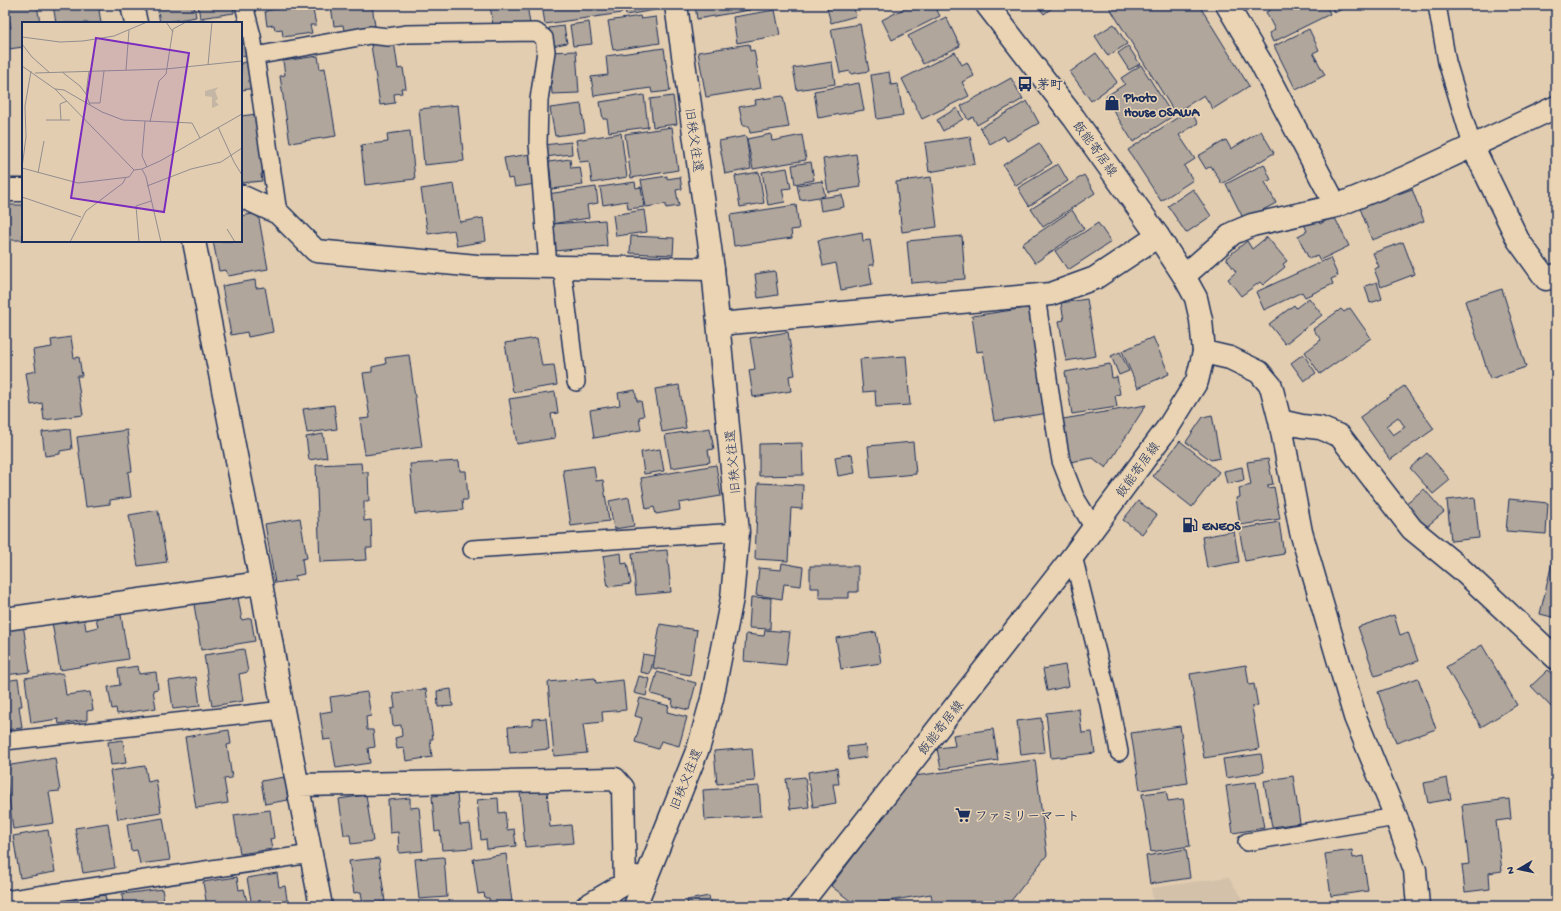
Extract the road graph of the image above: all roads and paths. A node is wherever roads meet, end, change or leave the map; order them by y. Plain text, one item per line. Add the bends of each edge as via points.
1 (132, 5) edge
2 (244, 5) edge
3 (676, 5) edge
4 (987, 5) edge
5 (1227, 5) edge
6 (1439, 6) edge
7 (136, 22) edge
8 (255, 56) junction
9 (1556, 107) edge
10 (1472, 145) junction
11 (5, 190) edge
12 (22, 190) edge
13 (242, 196) edge
14 (1336, 206) junction
15 (278, 213) junction
16 (1158, 236) junction
17 (194, 242) edge
18 (555, 266) junction
19 (714, 269) junction
20 (1556, 275) edge
21 (1184, 276) junction
22 (1036, 296) junction
23 (719, 324) junction
24 (1204, 352) junction
25 (576, 382) dead end
26 (1280, 422) junction
27 (1094, 528) junction
28 (738, 532) junction
29 (472, 549) dead end
30 (1073, 556) junction
31 (261, 583) junction
32 (5, 619) edge
33 (1556, 658) edge
34 (283, 710) junction
35 (5, 742) edge
36 (1119, 752) dead end
37 (298, 785) junction
38 (1396, 817) junction
39 (1247, 842) dead end
40 (311, 854) junction
41 (651, 867) junction
42 (625, 884) junction
43 (5, 900) edge
44 (7, 906) edge
45 (321, 906) edge
46 (587, 906) edge
47 (635, 906) edge
48 (799, 906) edge
49 (1418, 906) edge

1 - 7 street
2 - 8 lane
3 - 19 street, 旧秩父往還
4 - 16 street, 飯能寄居線 via 1074,118
5 - 14 street via 1260,61
6 - 10 lane via 1448,62
8 - 15 lane
8 - 18 lane via 370,35 388,37 406,34 536,32 544,38 546,51 539,100 538,144
9 - 10 street
10 - 14 street via 1404,178
10 - 20 street via 1518,240 1546,279
11 - 12 street
13 - 15 street
14 - 21 street via 1252,225 1233,233
15 - 18 street via 316,251 477,266
16 - 21 street, 飯能寄居線
16 - 22 street via 1095,278 1051,294
17 - 31 street
18 - 19 street
18 - 25 lane
19 - 23 street, 旧秩父往還
21 - 24 street, 飯能寄居線 via 1196,298
22 - 23 street
22 - 27 lane via 1061,461 1075,497
23 - 28 street, 旧秩父往還
24 - 26 street via 1230,358 1260,372 1271,386
24 - 27 street, 飯能寄居線 via 1197,381 1183,405
26 - 33 street via 1320,428 1340,436 1412,529 1462,570
26 - 38 street via 1301,532 1346,687 1355,717
27 - 30 street, 飯能寄居線
28 - 29 lane
28 - 41 street, 旧秩父往還 via 732,598 712,699 698,746
30 - 36 lane via 1110,704
30 - 48 street, 飯能寄居線
31 - 32 street
31 - 34 street
34 - 35 lane
34 - 37 street
37 - 40 street
37 - 42 street via 615,779 623,788
38 - 39 lane
38 - 49 street via 1415,870
40 - 43 lane
40 - 45 street
41 - 42 street
41 - 47 street, 旧秩父往還
42 - 46 street
43 - 44 street

